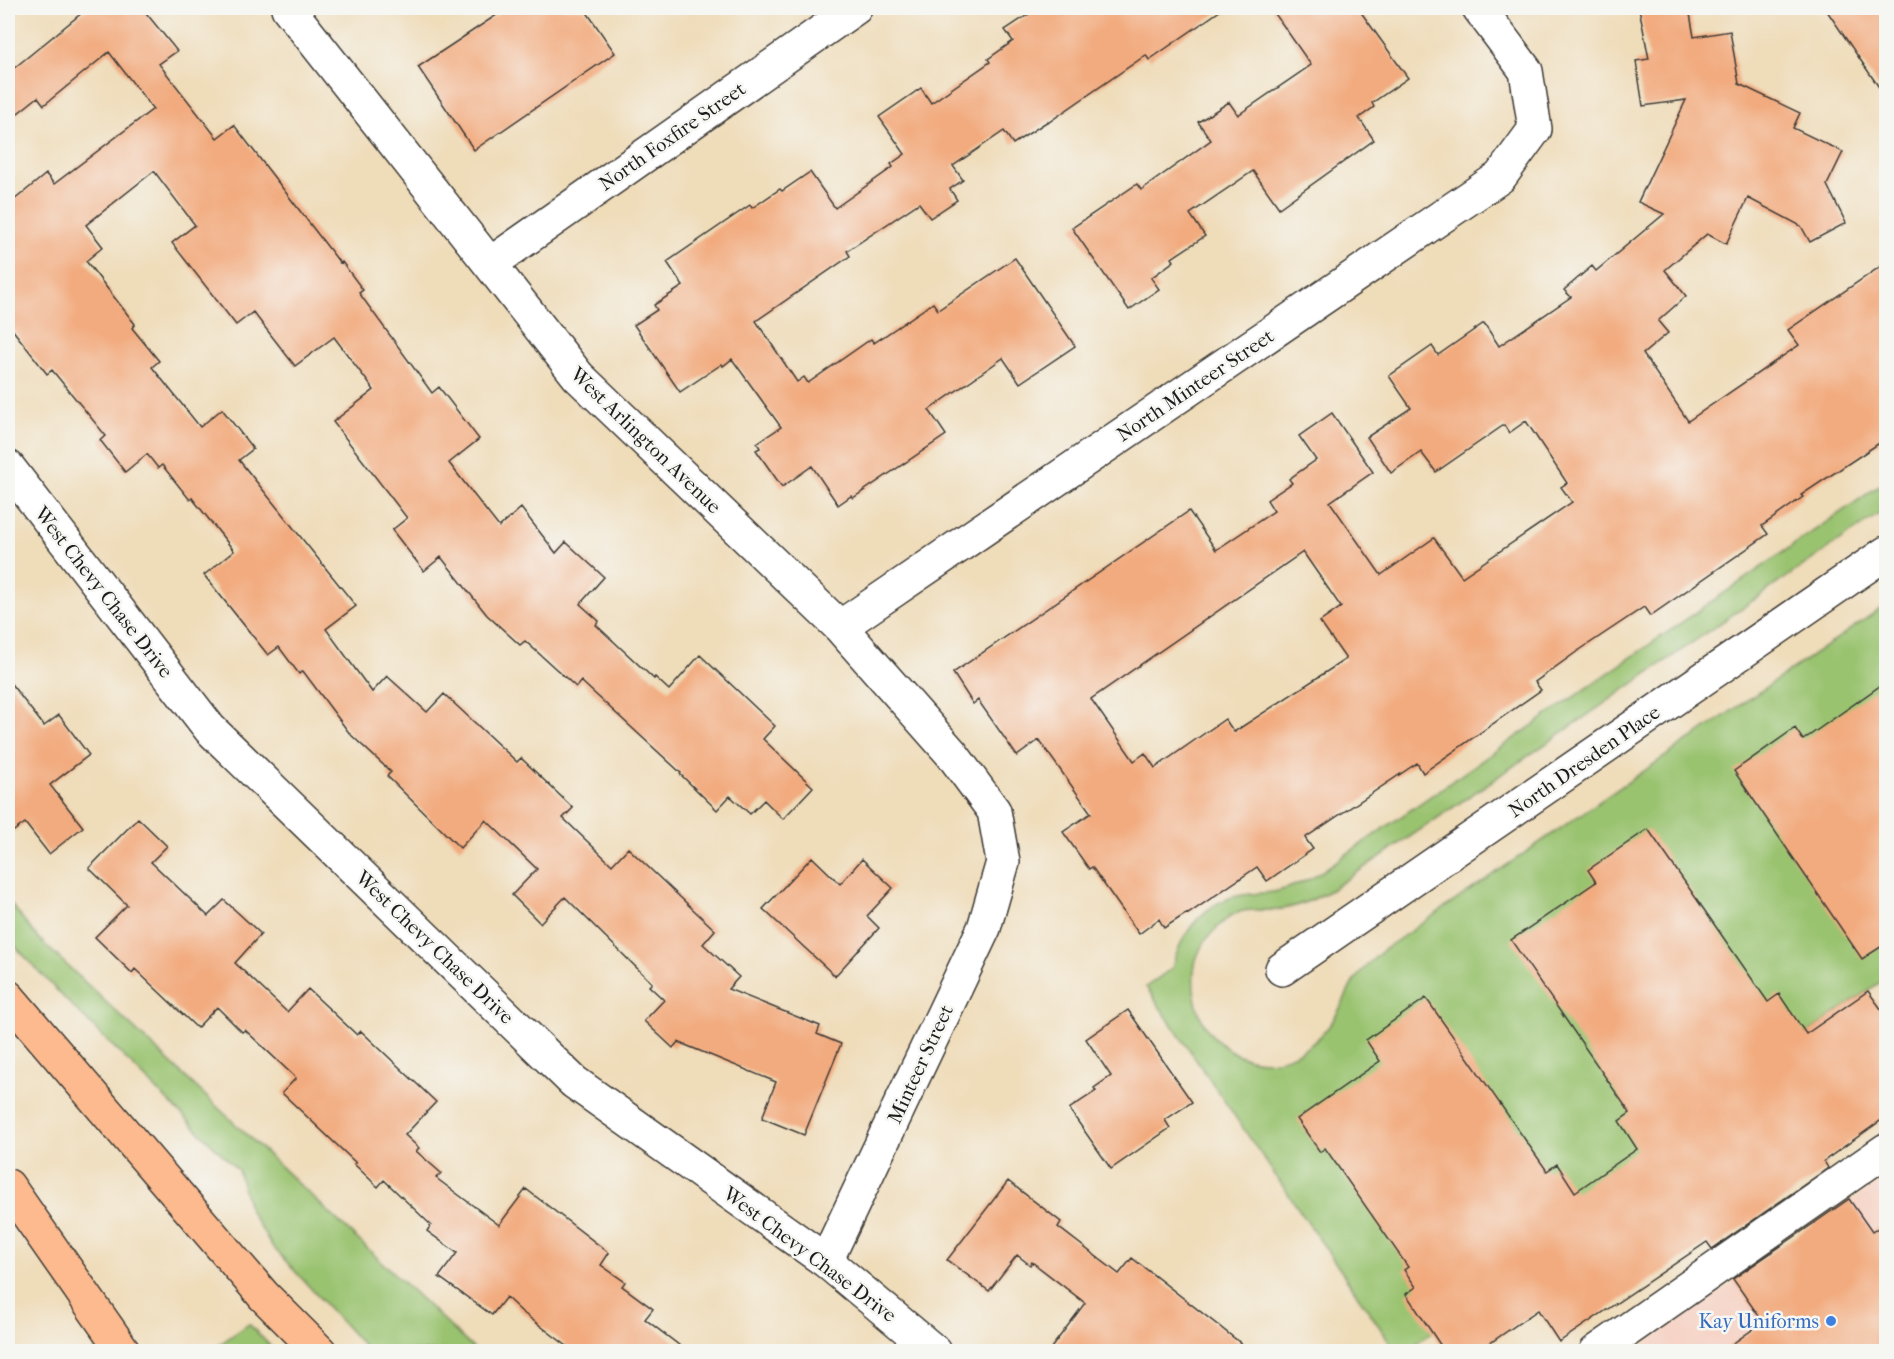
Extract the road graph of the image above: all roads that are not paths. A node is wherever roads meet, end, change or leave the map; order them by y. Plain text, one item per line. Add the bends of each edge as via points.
1 (288, 8) edge
2 (855, 8) edge
3 (1479, 8) edge
4 (490, 264) junction
5 (8, 467) edge
6 (1887, 553) edge
7 (840, 627) junction
8 (1003, 862) joint
9 (1282, 969) dead end
10 (8, 998) edge
11 (1887, 1150) edge
12 (8, 1186) edge
13 (826, 1261) junction
14 (124, 1352) edge
15 (320, 1352) edge
16 (935, 1352) edge
17 (1596, 1352) edge

1 - 4 street, West Arlington Avenue
2 - 4 street, North Foxfire Street
3 - 7 street, North Minteer Street via 1526,71 1536,129 1500,177
4 - 7 street, West Arlington Avenue via 578,376
5 - 13 street, West Chevy Chase Drive via 210,729 557,1066
6 - 9 street, North Dresden Place
7 - 8 street, West Arlington Avenue via 952,754 994,811
8 - 13 street, Minteer Street via 984,928
10 - 15 highway via 264,1296
11 - 17 street
12 - 14 highway
13 - 16 street, West Chevy Chase Drive

